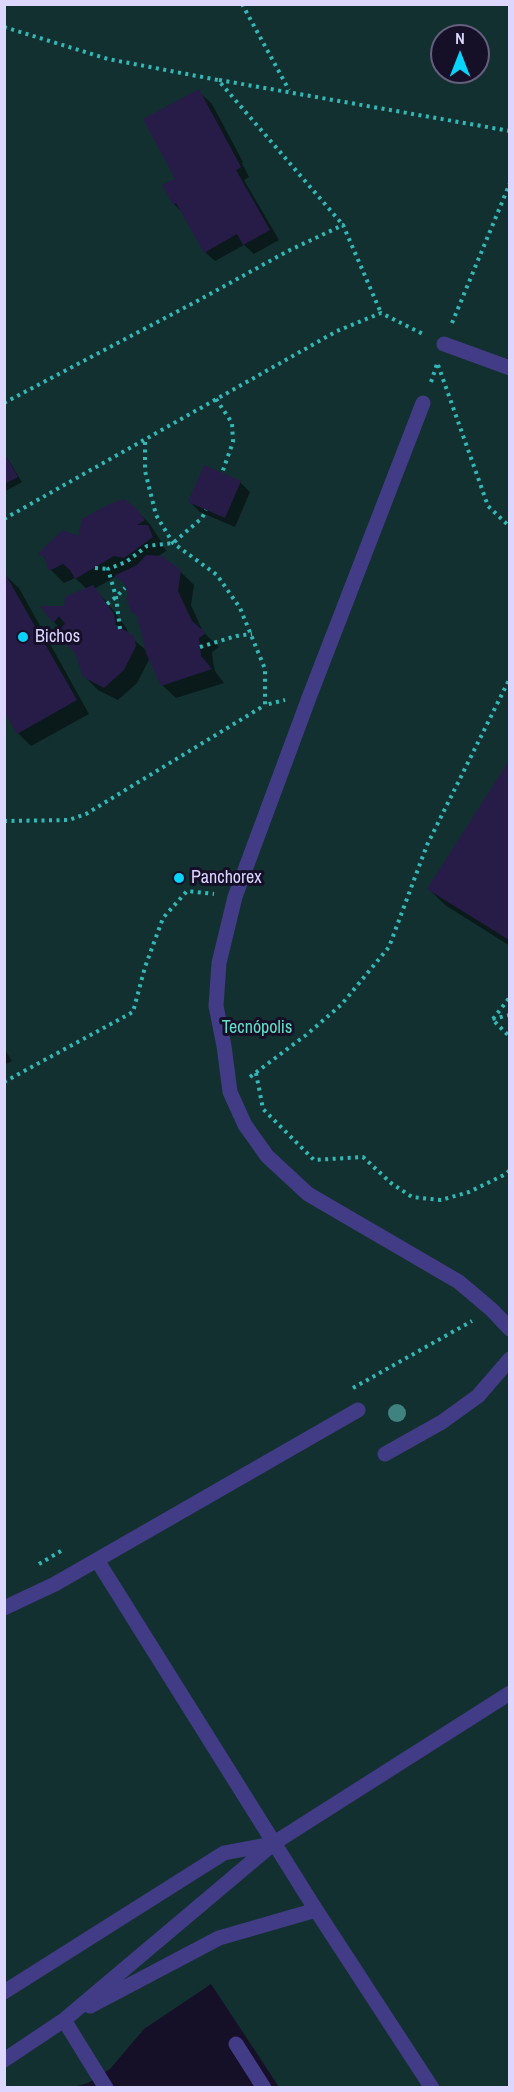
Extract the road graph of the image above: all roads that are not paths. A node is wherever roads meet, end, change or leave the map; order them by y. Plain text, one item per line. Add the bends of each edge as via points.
1 (444, 344) road end
2 (510, 368) edge
3 (423, 403) road end
4 (510, 1329) edge
5 (510, 1359) edge
6 (358, 1410) dead end
7 (386, 1454) dead end
8 (97, 1560) junction
9 (4, 1608) edge
10 (510, 1693) edge
11 (274, 1843) junction
12 (316, 1910) junction
13 (4, 1992) edge
14 (64, 2020) junction
15 (236, 2043) dead end
16 (4, 2060) edge
17 (106, 2088) edge
18 (264, 2088) edge
19 (432, 2088) edge

1 - 2 street
3 - 4 street via 235,897 219,963 216,1006 230,1092 245,1125 267,1156 308,1194 459,1282
5 - 7 street via 478,1396
6 - 8 street
8 - 9 street
8 - 11 street
10 - 11 street
11 - 12 street
11 - 13 street via 224,1853
11 - 14 street
12 - 14 street via 219,1938
12 - 19 street
14 - 16 street
14 - 17 street
15 - 18 street

